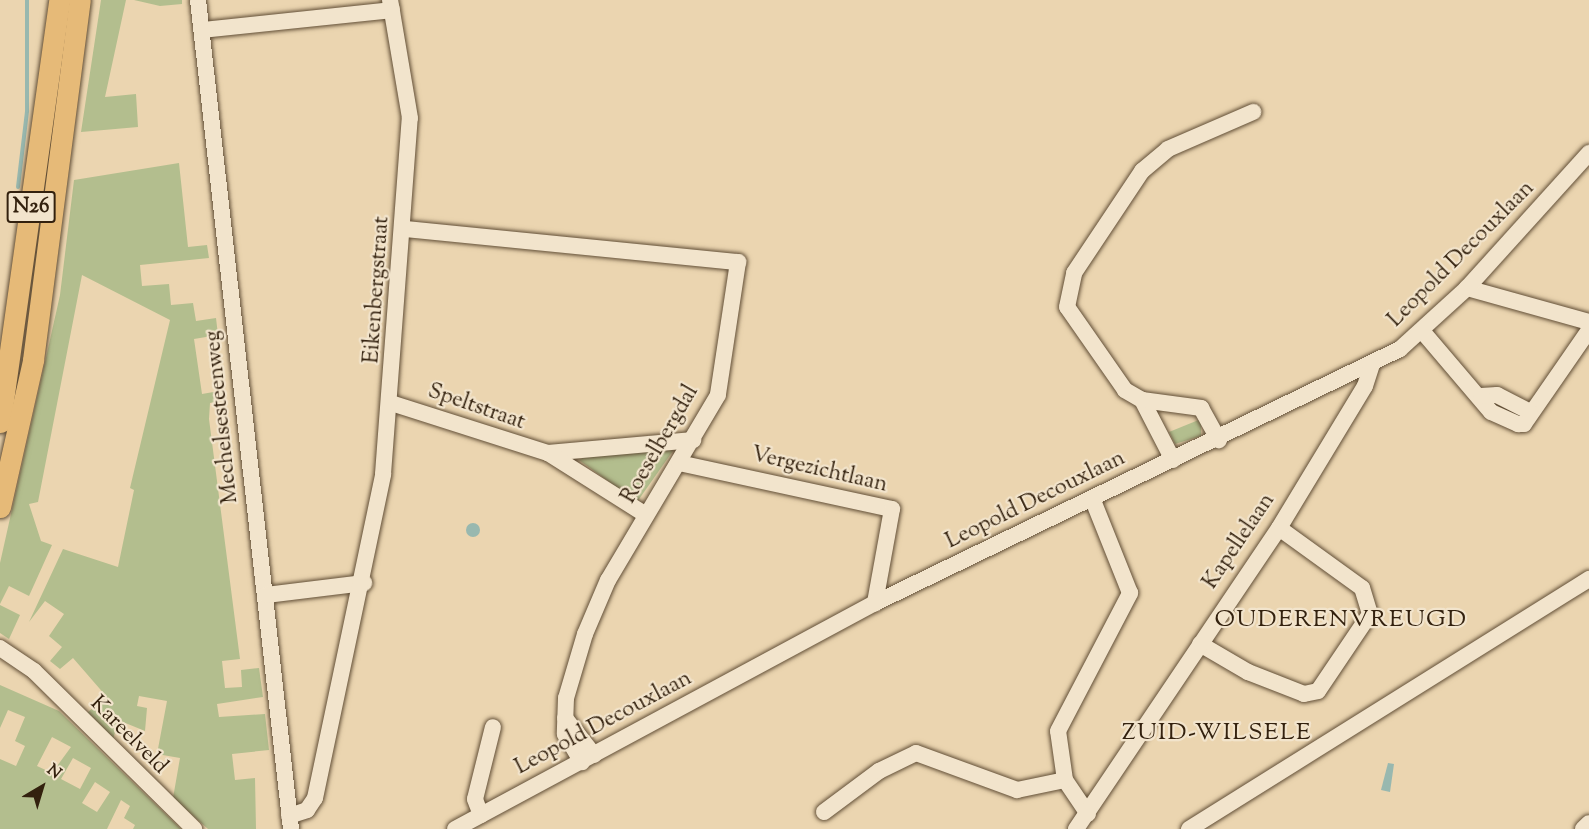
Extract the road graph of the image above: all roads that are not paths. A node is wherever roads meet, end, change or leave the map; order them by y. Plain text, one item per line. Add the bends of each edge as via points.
1 (59, 0) edge
2 (80, 0) edge
3 (198, 0) edge
4 (391, 5) edge
5 (202, 30) junction
6 (1253, 112) dead end
7 (1589, 153) edge
8 (406, 229) junction
9 (1467, 288) junction
10 (1589, 322) edge
11 (1589, 330) edge
12 (1423, 332) junction
13 (1372, 365) junction
14 (1142, 400) junction
15 (391, 403) junction
16 (0, 422) edge
17 (693, 440) junction
18 (1219, 440) junction
19 (548, 453) junction
20 (1173, 460) junction
21 (680, 463) junction
22 (1092, 498) junction
23 (0, 507) edge
24 (646, 515) junction
25 (1279, 528) junction
26 (1589, 579) edge
27 (364, 583) junction
28 (266, 595) junction
29 (875, 603) junction
30 (1200, 644) junction
31 (0, 648) edge
32 (0, 661) edge
33 (34, 671) junction
34 (493, 727) dead end
35 (588, 758) junction
36 (1065, 780) junction
37 (824, 812) dead end
38 (1088, 814) junction
39 (481, 815) junction
40 (290, 822) edge
41 (1589, 823) edge
42 (194, 829) edge
43 (455, 829) edge
44 (1076, 829) edge
45 (1189, 829) edge
46 (1583, 829) edge

1 - 16 main road, N26
2 - 23 main road, N26 via 33,360
3 - 5 street, Mechelsesteenweg
4 - 5 street
4 - 8 street, Eikenbergstraat via 410,118
5 - 28 street, Mechelsesteenweg
6 - 14 street via 1168,150 1142,171 1074,273 1067,307 1125,390
7 - 9 street, Leopold Decouxlaan
8 - 15 street, Eikenbergstraat
8 - 17 street, Roeselbergdal via 738,262 718,395
9 - 10 street
9 - 12 street, Leopold Decouxlaan
11 - 12 street via 1524,424 1491,412
12 - 13 street, Leopold Decouxlaan
13 - 18 street, Leopold Decouxlaan
13 - 25 street, Kapellelaan via 1365,386
14 - 18 street via 1201,408
14 - 20 street
15 - 19 street, Speltstraat
15 - 27 street, Eikenbergstraat
17 - 19 street, Speltstraat
17 - 21 street, Roeselbergdal
18 - 20 street, Leopold Decouxlaan
19 - 24 street, Speltstraat
20 - 22 street, Leopold Decouxlaan
21 - 24 street, Roeselbergdal
21 - 29 street, Vergezichtlaan via 892,509
22 - 29 street, Leopold Decouxlaan
22 - 36 street via 1130,593 1058,731
24 - 35 street, Roeselbergdal via 585,634 565,718
25 - 30 street, Kapellelaan
25 - 30 street via 1362,588 1370,614 1318,691 1304,694 1266,679
26 - 45 street
27 - 28 street
27 - 40 street, Eikenbergstraat via 315,798 307,810
28 - 40 street, Mechelsesteenweg
29 - 35 street, Leopold Decouxlaan
30 - 38 street, Kapellelaan
31 - 33 street, Kareelveld
32 - 33 street, Kareelveld
33 - 42 street, Kareelveld
34 - 39 street via 475,799
35 - 39 street, Leopold Decouxlaan
36 - 37 street via 1017,790 916,753 879,771
36 - 38 street
38 - 44 street, Kapellelaan
39 - 43 street, Leopold Decouxlaan
41 - 46 street

